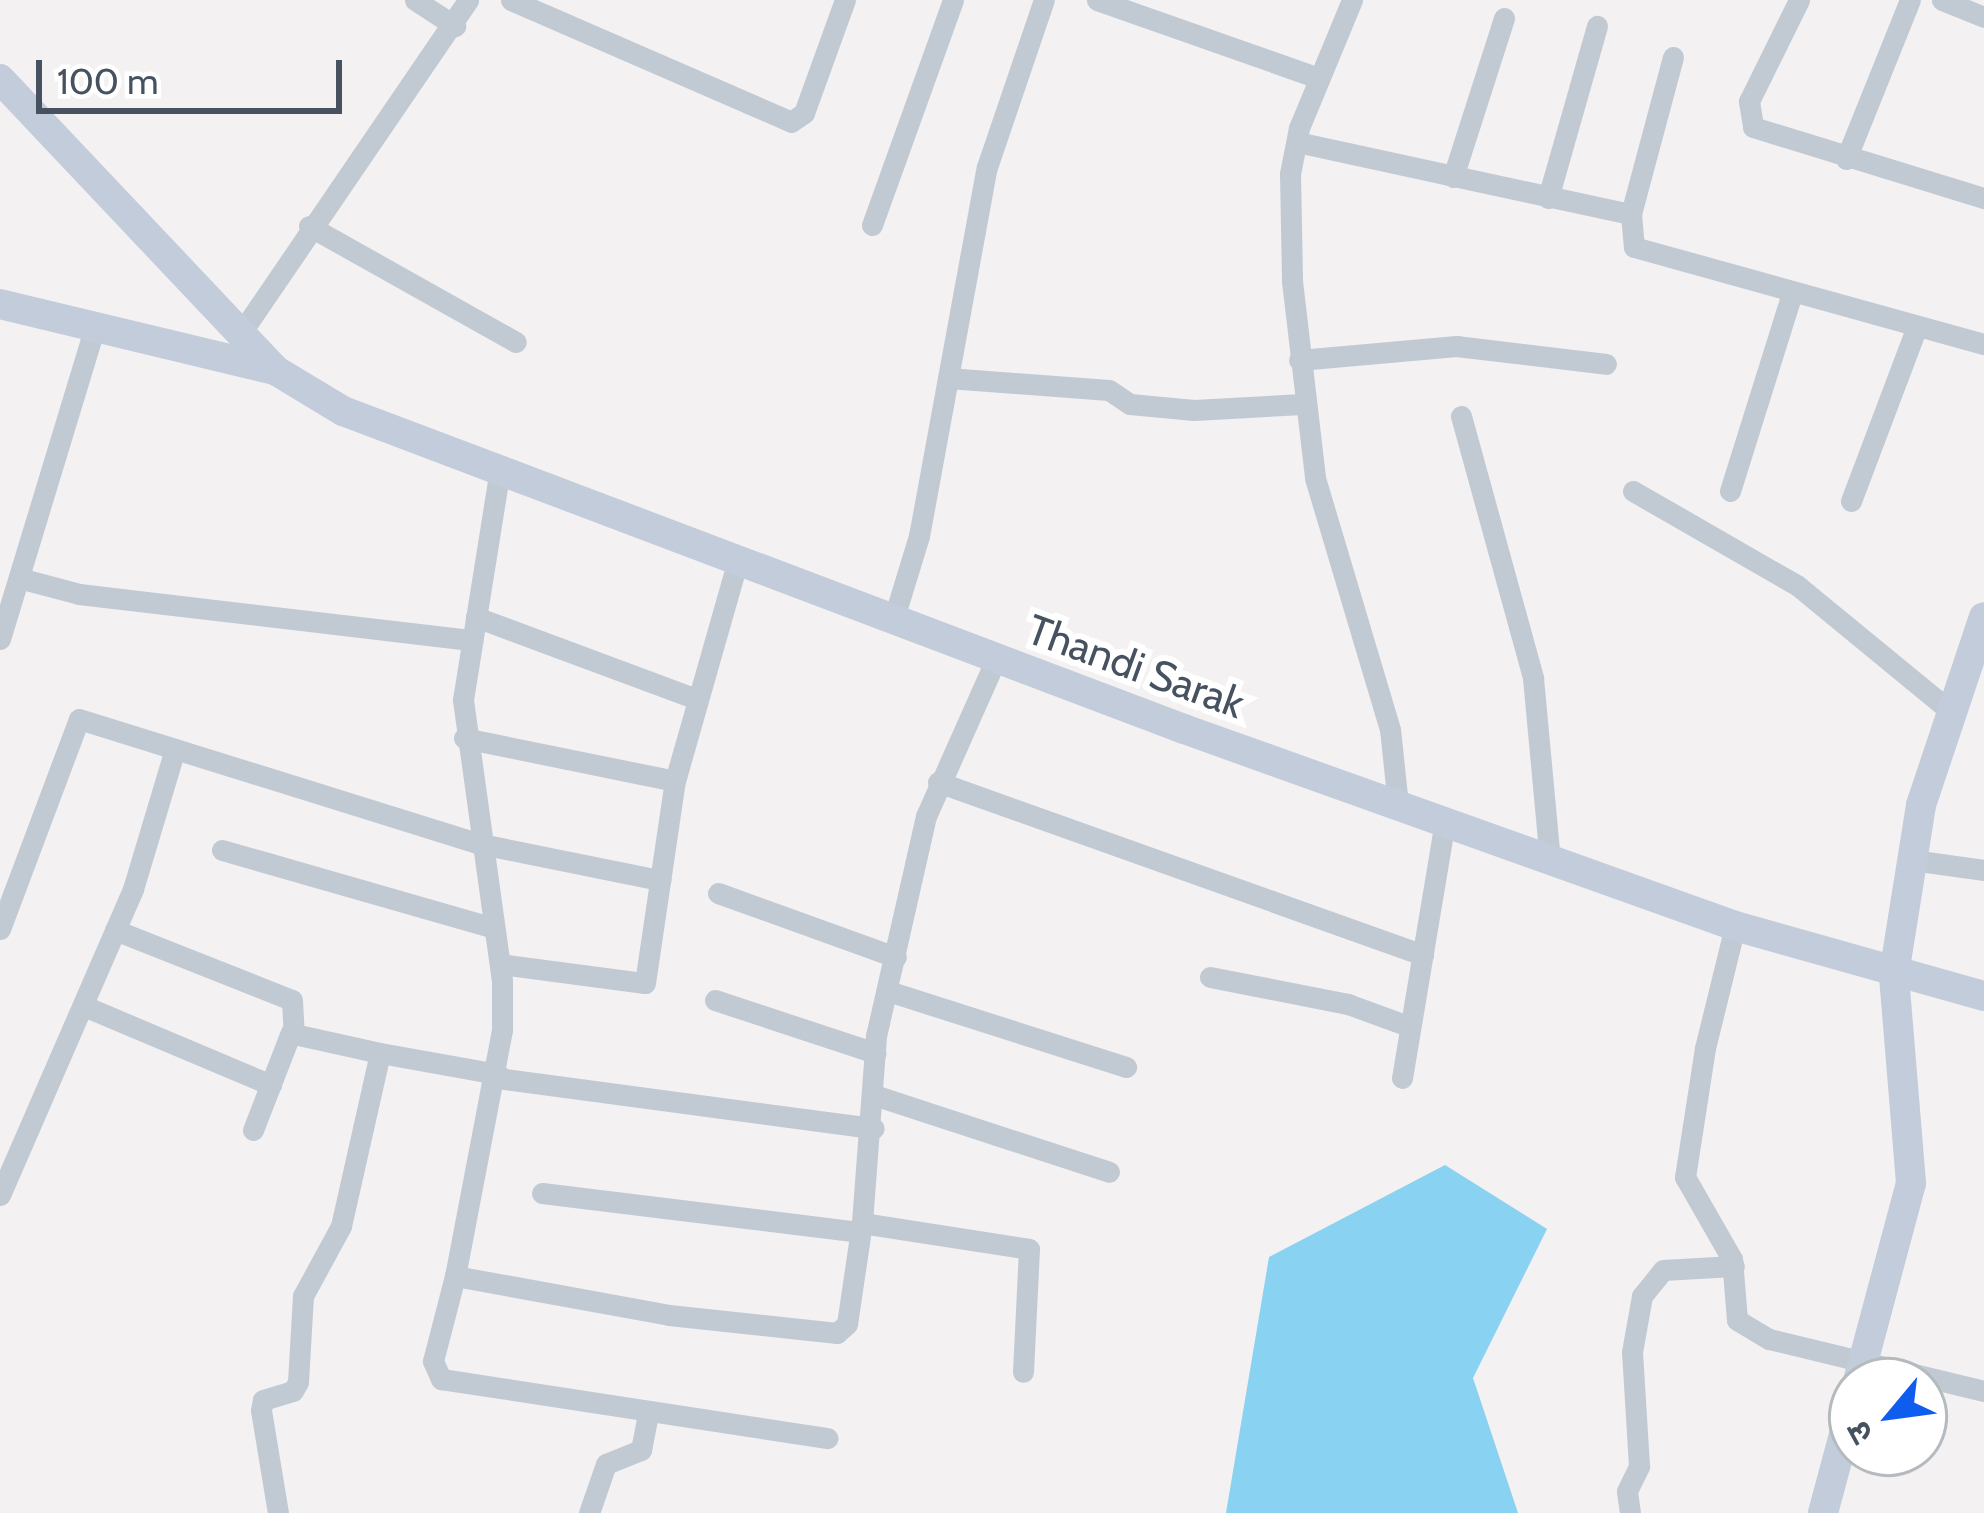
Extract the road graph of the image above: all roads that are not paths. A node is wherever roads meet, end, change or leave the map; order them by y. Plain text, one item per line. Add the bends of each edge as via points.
1 (416, 0) edge
2 (468, 0) edge
3 (511, 0) edge
4 (845, 0) edge
5 (952, 0) edge
6 (1044, 0) edge
7 (1097, 0) edge
8 (1352, 0) edge
9 (1799, 0) edge
10 (1910, 0) edge
11 (1942, 0) edge
12 (1984, 17) edge
13 (1504, 18) dead end
14 (454, 26) junction
15 (1597, 26) dead end
16 (1673, 57) dead end
17 (1318, 78) junction
18 (0, 79) edge
19 (1297, 142) junction
20 (1846, 159) junction
21 (1453, 177) junction
22 (1548, 198) junction
23 (1984, 198) edge
24 (1630, 214) junction
25 (872, 225) dead end
26 (309, 226) junction
27 (1792, 293) junction
28 (0, 304) edge
29 (1917, 326) junction
30 (95, 327) junction
31 (241, 333) junction
32 (516, 342) dead end
33 (1984, 344) edge
34 (1299, 360) junction
35 (1606, 364) dead end
36 (275, 370) junction
37 (948, 377) junction
38 (1302, 404) junction
39 (1461, 416) dead end
40 (499, 475) junction
41 (1633, 491) dead end
42 (1730, 491) dead end
43 (1850, 501) dead end
44 (737, 563) junction
45 (19, 578) junction
46 (1984, 617) edge
47 (893, 621) junction
48 (474, 628) junction
49 (0, 639) edge
50 (996, 659) junction
51 (697, 699) junction
52 (1948, 709) junction
53 (464, 738) junction
54 (175, 749) junction
55 (675, 781) junction
56 (938, 782) junction
57 (1398, 805) junction
58 (1445, 823) junction
59 (481, 844) junction
60 (222, 850) dead end
61 (1550, 860) junction
62 (1912, 860) junction
63 (1984, 870) edge
64 (660, 880) junction
65 (718, 892) dead end
66 (1735, 926) junction
67 (494, 928) junction
68 (0, 929) edge
69 (116, 930) junction
70 (1423, 955) junction
71 (896, 957) junction
72 (500, 964) junction
73 (1894, 974) junction
74 (1210, 977) dead end
75 (888, 991) junction
76 (1984, 996) edge
77 (715, 1000) dead end
78 (84, 1006) junction
79 (1408, 1026) junction
80 (291, 1032) junction
81 (380, 1053) junction
82 (875, 1053) junction
83 (1126, 1067) dead end
84 (498, 1076) junction
85 (1402, 1078) dead end
86 (271, 1085) junction
87 (877, 1096) junction
88 (874, 1128) junction
89 (254, 1130) dead end
90 (1109, 1172) dead end
91 (542, 1192) dead end
92 (0, 1196) edge
93 (862, 1227) junction
94 (1734, 1266) junction
95 (454, 1276) junction
96 (1865, 1357) edge
97 (1828, 1361) edge
98 (1023, 1372) dead end
99 (1948, 1385) edge
100 (1984, 1391) edge
101 (648, 1414) junction
102 (828, 1438) dead end
103 (1833, 1477) edge
104 (278, 1513) edge
105 (590, 1513) edge
106 (1630, 1513) edge
107 (1823, 1513) edge

1 - 14 street
2 - 14 street
3 - 4 street via 791,122 804,113
5 - 25 street
6 - 37 street via 987,167
7 - 17 street
8 - 17 street
9 - 20 street via 1748,115 1764,135
10 - 20 street
11 - 12 street
13 - 21 street
14 - 26 street
15 - 22 street
16 - 24 street
17 - 19 street
18 - 31 main road
19 - 21 street
19 - 34 street via 1289,216
20 - 23 street
21 - 22 street
22 - 24 street
24 - 27 street via 1628,235 1644,254
26 - 31 street
26 - 32 street
27 - 29 street
27 - 42 street
28 - 30 main road
29 - 33 street
29 - 43 street
30 - 36 main road
30 - 45 street
31 - 36 main road
34 - 35 street via 1456,346
34 - 38 street
36 - 40 main road, Thandi Sarak via 343,412
37 - 38 street via 1109,390 1130,404 1194,410
37 - 47 street via 919,536
38 - 57 street via 1315,478 1390,729
39 - 61 street via 1533,678
40 - 44 main road, Thandi Sarak
40 - 48 street
41 - 52 street via 1798,586
44 - 47 main road, Thandi Sarak
44 - 51 street
45 - 48 street via 80,593
45 - 49 street
46 - 52 main road
47 - 50 main road, Thandi Sarak
48 - 51 street
48 - 53 street
50 - 56 street
50 - 57 main road, Thandi Sarak
51 - 55 street
52 - 62 main road
53 - 55 street
53 - 59 street
54 - 59 street
54 - 68 street via 74,720
54 - 69 street
55 - 64 street
56 - 70 street
56 - 71 street
57 - 58 main road, Thandi Sarak
58 - 61 main road, Thandi Sarak
58 - 70 street
59 - 64 street
59 - 67 street
60 - 67 street
61 - 66 main road, Thandi Sarak
62 - 63 street
62 - 73 main road
64 - 72 street via 649,971 638,987
65 - 71 street
66 - 73 main road, Thandi Sarak
66 - 94 street via 1685,1177 1713,1214
67 - 72 street
69 - 78 street
69 - 80 street via 292,1000 298,1007
70 - 79 street
71 - 75 street
72 - 84 street
73 - 76 main road, Thandi Sarak
73 - 96 main road via 1911,1183
74 - 79 street via 1348,1004
75 - 82 street
75 - 83 street
77 - 82 street
78 - 86 street
78 - 92 street
79 - 85 street
80 - 81 street
80 - 86 street
81 - 84 street
81 - 104 street via 341,1226 303,1296 298,1382 263,1400
82 - 87 street
84 - 88 street
84 - 95 street
86 - 89 street
87 - 88 street
87 - 90 street
88 - 93 street
91 - 93 street
93 - 95 street via 848,1324 837,1333 670,1316
93 - 98 street via 1029,1249
94 - 97 street via 1737,1320 1748,1333
94 - 106 street via 1663,1270 1648,1282 1632,1352 1639,1466 1628,1491
95 - 101 street via 436,1376
99 - 100 street
101 - 102 street
101 - 105 street via 641,1450 606,1465
103 - 107 main road

